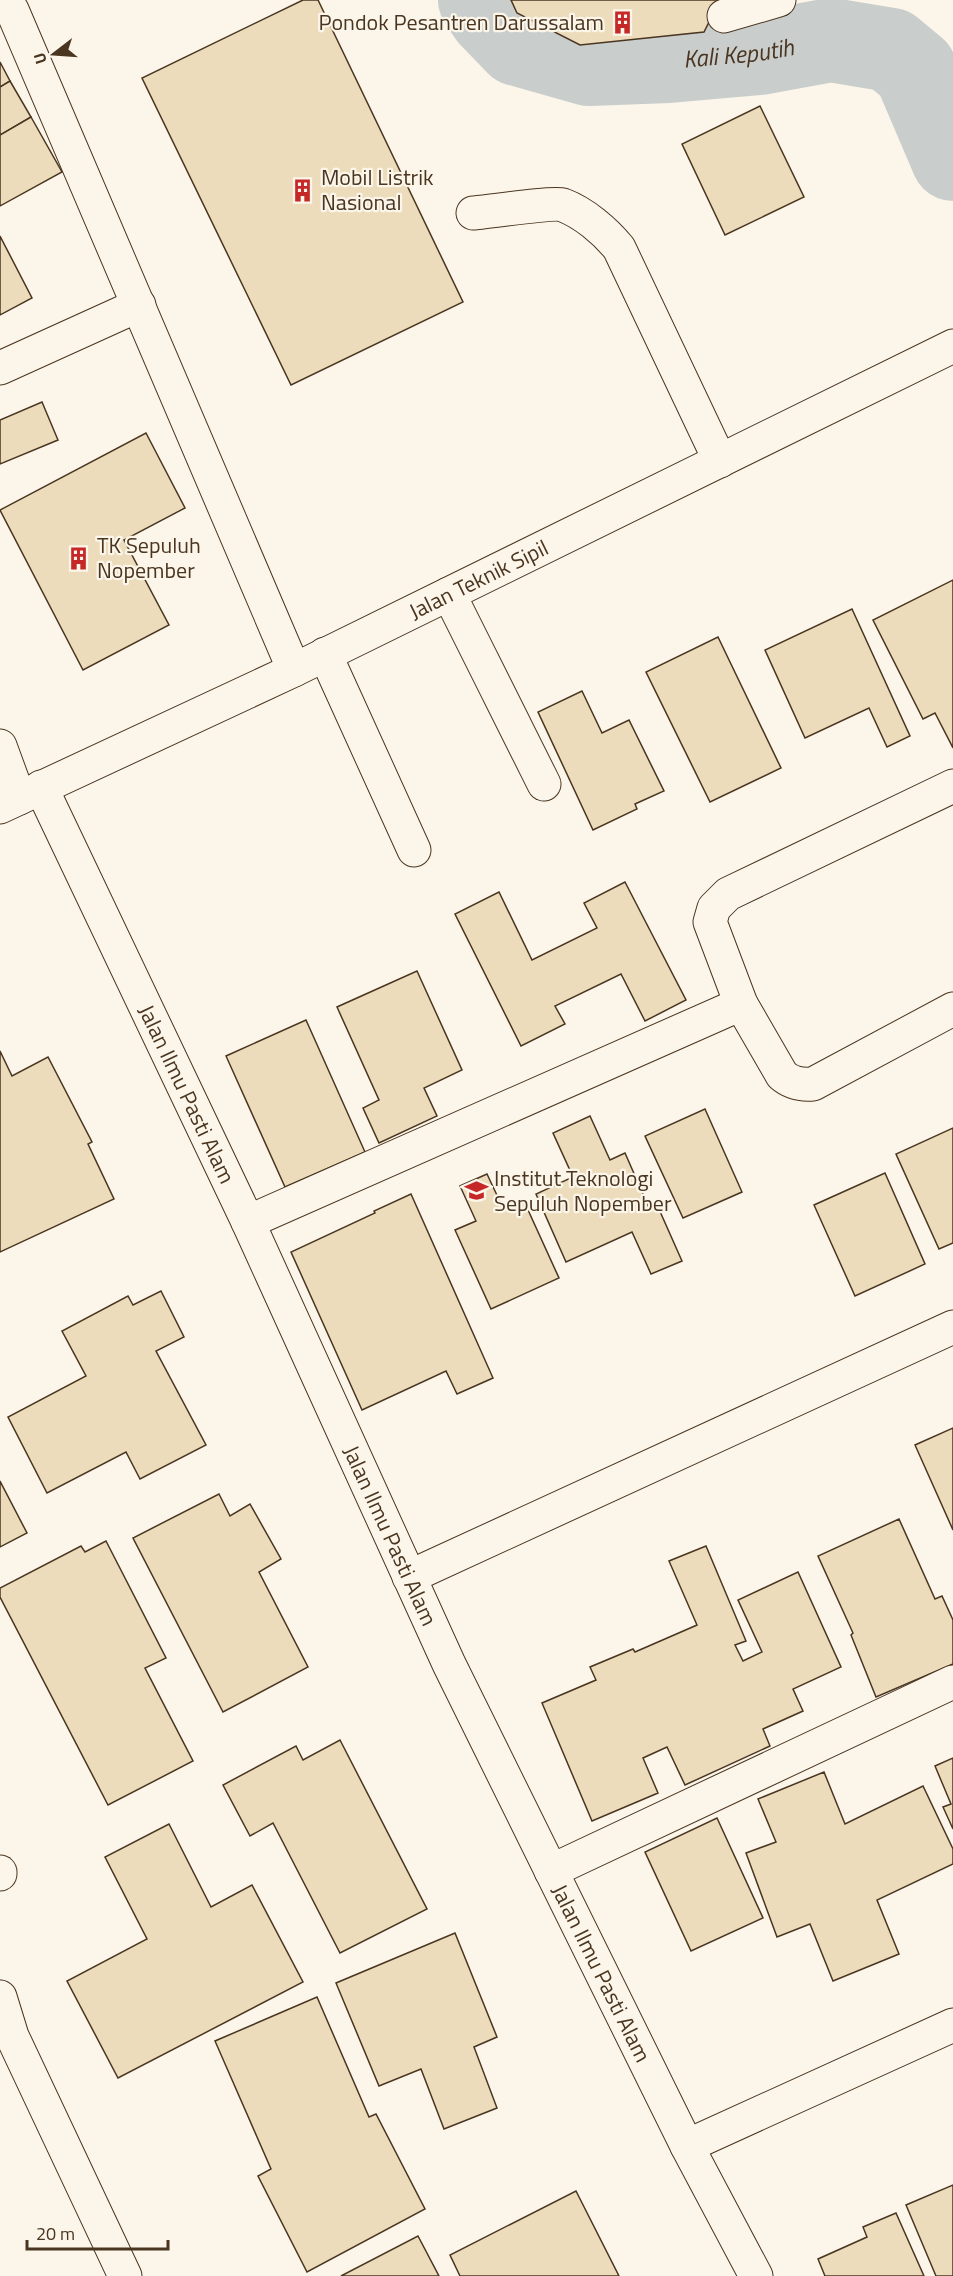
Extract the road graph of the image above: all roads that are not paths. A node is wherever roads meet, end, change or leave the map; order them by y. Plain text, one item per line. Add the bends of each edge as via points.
1 (779, 0) edge
2 (14, 8) edge
3 (724, 16) dead end
4 (473, 213) dead end
5 (139, 305) junction
6 (953, 346) edge
7 (0, 368) edge
8 (720, 461) junction
9 (449, 594) junction
10 (325, 654) junction
11 (294, 670) junction
12 (0, 746) edge
13 (544, 784) dead end
14 (953, 786) edge
15 (20, 798) edge
16 (414, 850) dead end
17 (741, 1004) junction
18 (953, 1009) edge
19 (248, 1222) junction
20 (953, 1327) edge
21 (409, 1577) junction
22 (953, 1683) edge
23 (551, 1872) junction
24 (0, 1997) edge
25 (953, 2025) edge
26 (687, 2146) junction
27 (124, 2276) edge
28 (756, 2276) edge

1 - 3 lane
2 - 5 lane
4 - 8 lane via 561,204 610,237 619,248
5 - 7 lane
5 - 11 lane
6 - 8 lane, Jalan Teknik Sipil
8 - 9 lane, Jalan Teknik Sipil
9 - 10 lane, Jalan Teknik Sipil
9 - 13 lane
10 - 11 lane, Jalan Teknik Sipil
10 - 16 lane
11 - 15 lane, Jalan Teknik Sipil
12 - 15 lane, Jalan Ilmu Pasti Alam
14 - 17 lane via 719,901 710,922
15 - 19 lane, Jalan Ilmu Pasti Alam
17 - 18 lane via 782,1075 803,1085 813,1084
17 - 19 lane
19 - 21 lane, Jalan Ilmu Pasti Alam
20 - 21 lane
21 - 23 lane, Jalan Ilmu Pasti Alam
22 - 23 lane
23 - 26 lane, Jalan Ilmu Pasti Alam
24 - 27 lane via 12,2036
25 - 26 lane
26 - 28 lane, Jalan Ilmu Pasti Alam

